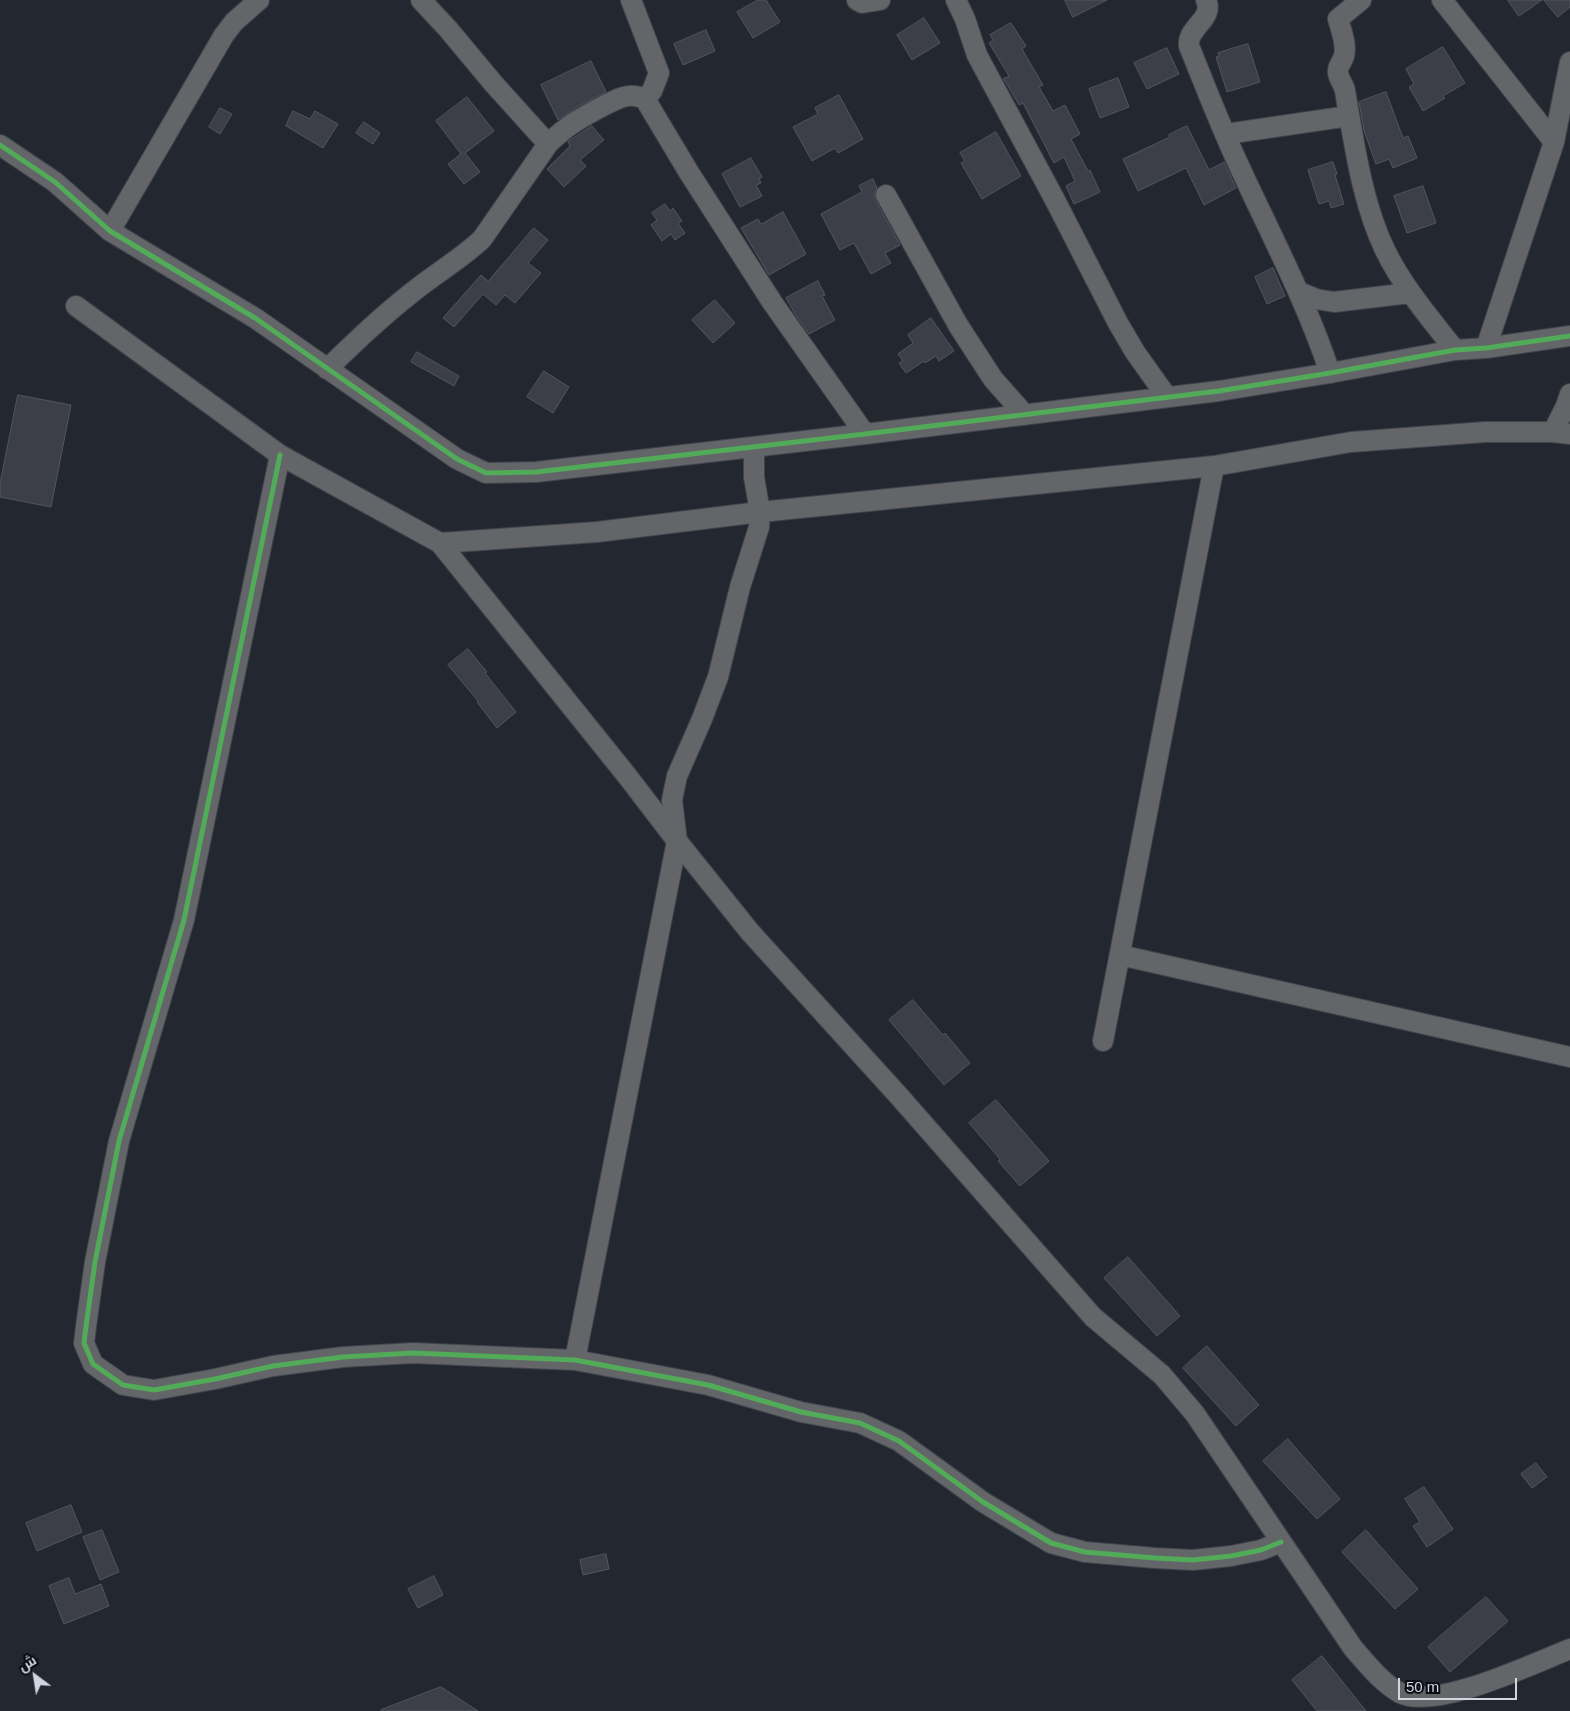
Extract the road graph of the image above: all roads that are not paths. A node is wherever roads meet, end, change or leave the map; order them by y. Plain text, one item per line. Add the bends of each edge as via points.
1 (259, 0) edge
2 (421, 0) edge
3 (631, 0) edge
4 (857, 0) edge
5 (880, 0) edge
6 (956, 0) edge
7 (1206, 0) edge
8 (1361, 0) edge
9 (1442, 0) edge
10 (1570, 62) edge
11 (645, 99) junction
12 (1349, 116) junction
13 (1226, 134) junction
14 (1554, 142) junction
15 (0, 144) edge
16 (548, 144) junction
17 (886, 195) dead end
18 (110, 231) junction
19 (1299, 292) junction
20 (1410, 293) junction
21 (76, 306) dead end
22 (1570, 336) edge
23 (1486, 348) junction
24 (1455, 350) junction
25 (327, 369) junction
26 (1330, 373) junction
27 (1570, 394) edge
28 (1168, 397) junction
29 (1025, 415) junction
30 (1562, 433) edge
31 (865, 434) junction
32 (754, 447) junction
33 (280, 454) junction
34 (1214, 466) junction
35 (760, 512) junction
36 (440, 543) junction
37 (677, 841) junction
38 (1120, 955) junction
39 (1103, 1041) dead end
40 (1570, 1057) edge
41 (575, 1360) junction
42 (1281, 1542) junction
43 (1570, 1649) edge

1 - 18 street via 224,35
2 - 16 street
3 - 11 street via 658,73 652,91
4 - 5 street via 862,3
6 - 28 street via 966,19 977,55 1118,323
7 - 13 street via 1208,11 1188,40
8 - 12 street via 1338,19 1345,48 1337,68 1345,88
9 - 14 street
10 - 14 street
11 - 16 street via 628,96 616,100 582,117
11 - 31 street via 772,302
12 - 13 street
12 - 20 street via 1369,209 1385,249
13 - 19 street
14 - 23 street
15 - 18 street via 55,182
16 - 25 street via 482,239 414,290
17 - 29 street via 958,325 993,379
18 - 25 street via 255,318
19 - 20 street via 1334,302
19 - 26 street
20 - 24 street
21 - 33 street
22 - 23 street
23 - 24 street
24 - 26 street
25 - 32 street via 457,460 486,473 536,472
26 - 28 street
27 - 30 street
28 - 29 street
29 - 31 street
30 - 34 street via 1485,432 1351,442
31 - 32 street
32 - 35 street via 754,477
33 - 36 street
33 - 41 street via 184,920 119,1142 84,1343 93,1364 123,1385 154,1390 273,1366 343,1357 413,1353
34 - 35 street
34 - 38 street
35 - 36 street via 597,532
35 - 37 street via 760,527 740,587 718,677 677,776 672,800
36 - 37 street
37 - 41 street
37 - 42 street via 750,932 1093,1317 1162,1375 1195,1414
38 - 39 street
38 - 40 street
41 - 42 street via 708,1385 801,1412 860,1423 899,1441 983,1502 1051,1543 1085,1552 1193,1560 1261,1550
42 - 43 street via 1353,1648 1375,1674 1400,1693 1424,1697 1458,1691

